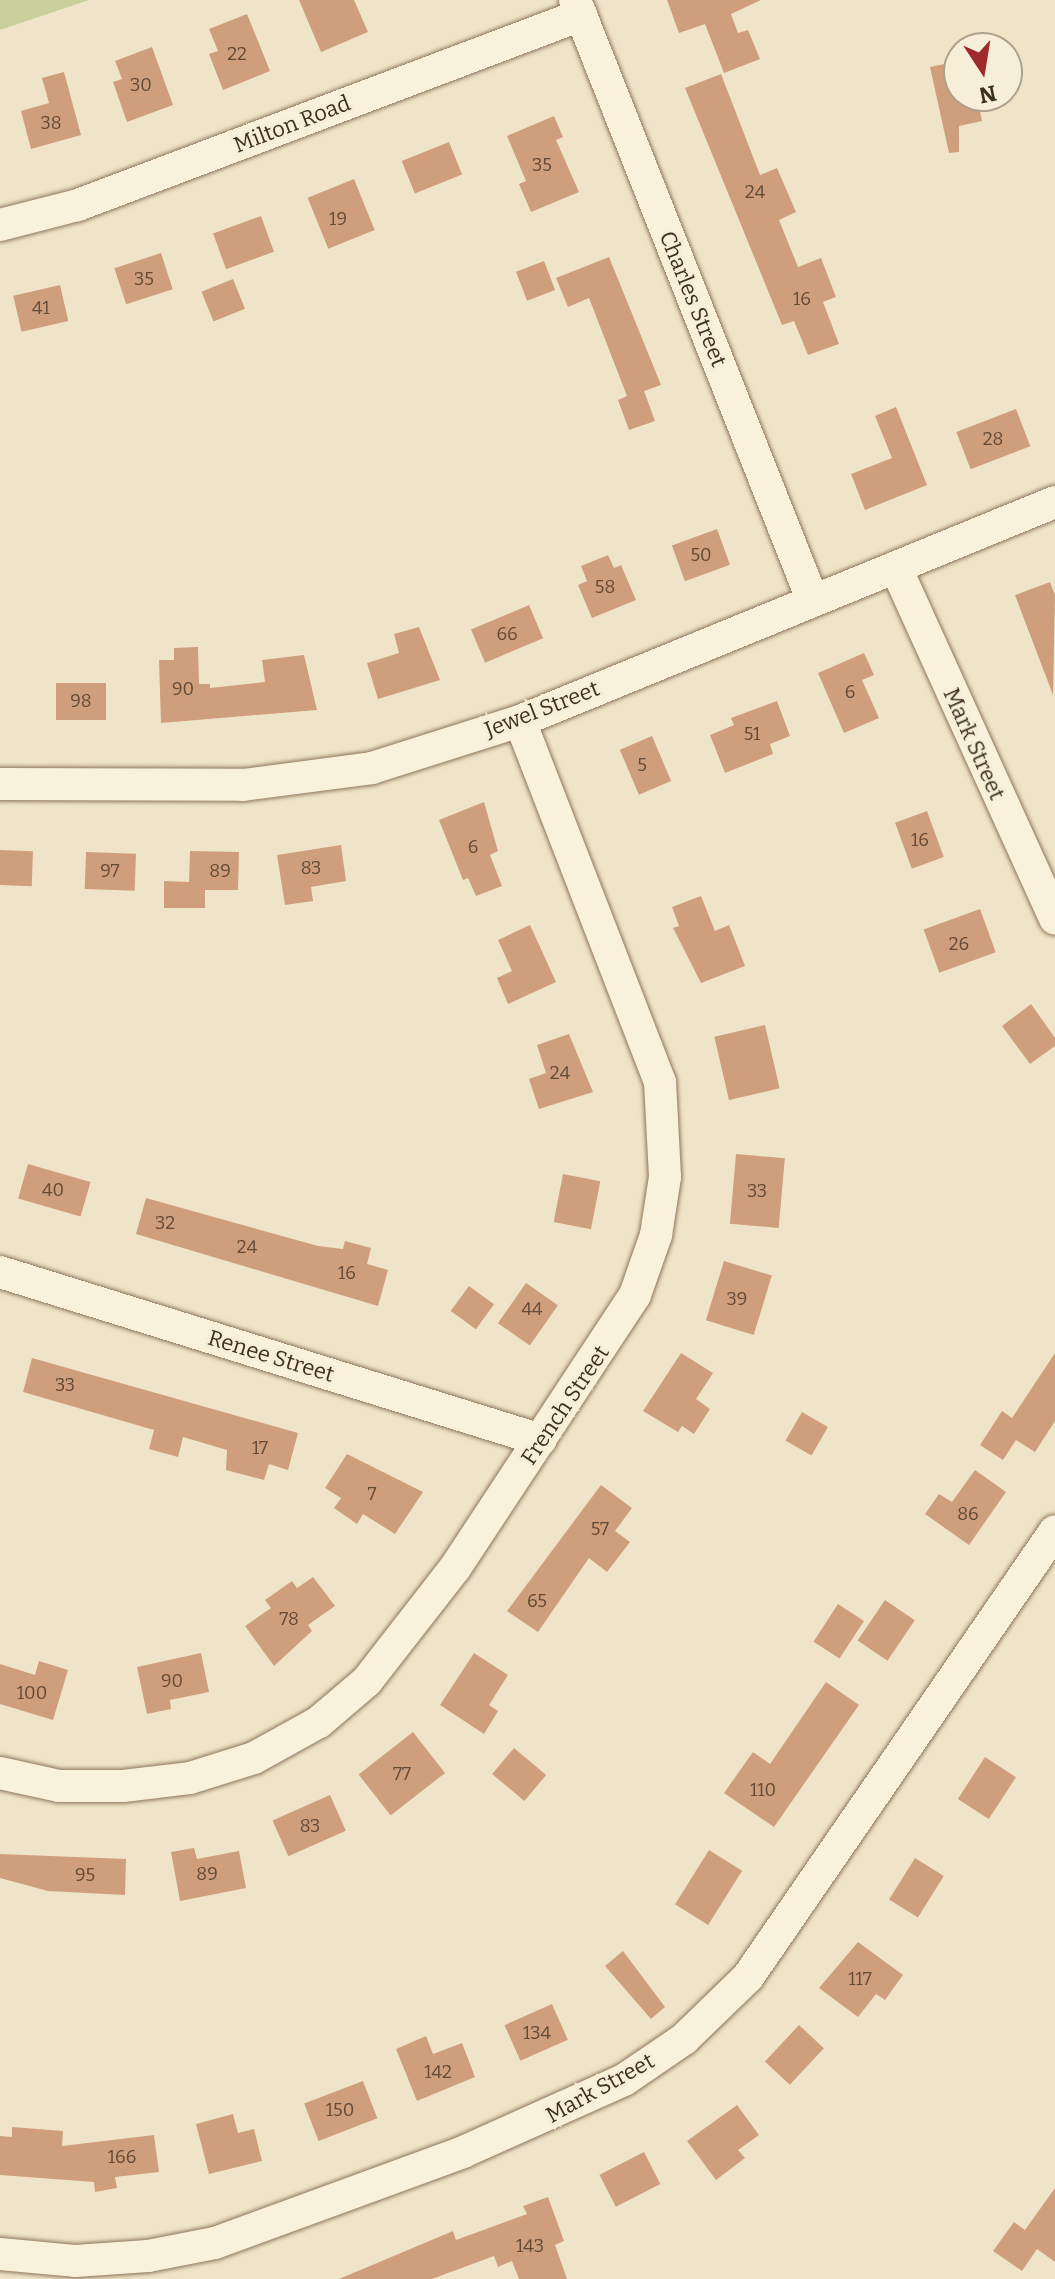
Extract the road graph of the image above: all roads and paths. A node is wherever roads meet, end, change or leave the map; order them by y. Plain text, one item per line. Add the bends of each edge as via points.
1 (578, 8) edge
2 (0, 225) edge
3 (1055, 502) edge
4 (896, 568) junction
5 (812, 599) junction
6 (520, 721) junction
7 (0, 784) edge
8 (1055, 919) edge
9 (0, 1272) edge
10 (541, 1440) junction
11 (1055, 1531) edge
12 (0, 1773) edge
13 (0, 2254) edge

1 - 2 street, Milton Road via 78,205
1 - 5 street, Charles Street
3 - 4 street, Jewel Street
4 - 5 street, Jewel Street
4 - 8 street, Mark Street
5 - 6 street, Jewel Street
6 - 7 street, Jewel Street via 372,768 297,780 188,786
6 - 10 street, French Street via 655,1068 664,1118 665,1177 656,1235 635,1295
9 - 10 street, Renee Street
10 - 12 street, French Street via 413,1624 367,1681 319,1722 254,1758 190,1778 59,1786
11 - 13 street, Mark Street via 748,1977 684,2039 636,2072 547,2119 215,2243 148,2256 75,2261

